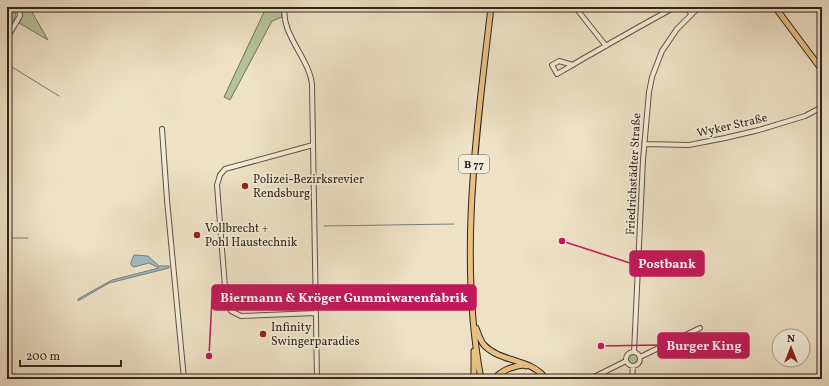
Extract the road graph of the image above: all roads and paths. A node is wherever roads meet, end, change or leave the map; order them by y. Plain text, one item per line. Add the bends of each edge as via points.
1 (19, 7) edge
2 (285, 7) edge
3 (491, 7) edge
4 (575, 7) edge
5 (674, 7) edge
6 (685, 7) edge
7 (778, 8) edge
8 (696, 9) edge
9 (7, 38) edge
10 (606, 46) junction
11 (573, 65) junction
12 (822, 70) edge
13 (822, 107) edge
14 (162, 129) dead end
15 (644, 144) junction
16 (313, 145) junction
17 (316, 313) junction
18 (473, 321) junction
19 (700, 328) dead end
20 (474, 330) junction
21 (634, 352) junction
22 (640, 358) junction
23 (626, 361) junction
24 (634, 366) junction
25 (184, 379) edge
26 (317, 379) edge
27 (474, 379) edge
28 (481, 379) edge
29 (494, 379) edge
30 (542, 379) edge
31 (546, 379) edge
32 (590, 379) edge
33 (632, 379) edge

1 - 9 street via 20,16
2 - 16 street via 286,26 311,79
3 - 18 main road, B 77 via 473,185
4 - 10 street
5 - 10 street
6 - 8 street
7 - 12 main road
8 - 15 street, Friedrichstädter Straße via 670,39 655,68 649,92
10 - 11 street
11 - 11 street via 557,74 552,65 559,61
13 - 15 street, Wyker Straße via 804,116 725,138 689,145
14 - 25 street
15 - 21 street, Friedrichstädter Straße
16 - 17 street
16 - 17 street via 224,168 217,185 226,300 231,311 241,316
17 - 26 street
18 - 20 main road, B 77
18 - 31 main road via 483,344 489,349 532,366
19 - 22 street
20 - 27 main road
20 - 28 main road, B 77
21 - 22 street
21 - 23 street via 628,354
22 - 24 street via 639,363
23 - 24 street
23 - 32 street
24 - 33 street
29 - 30 main road via 508,368 523,365

